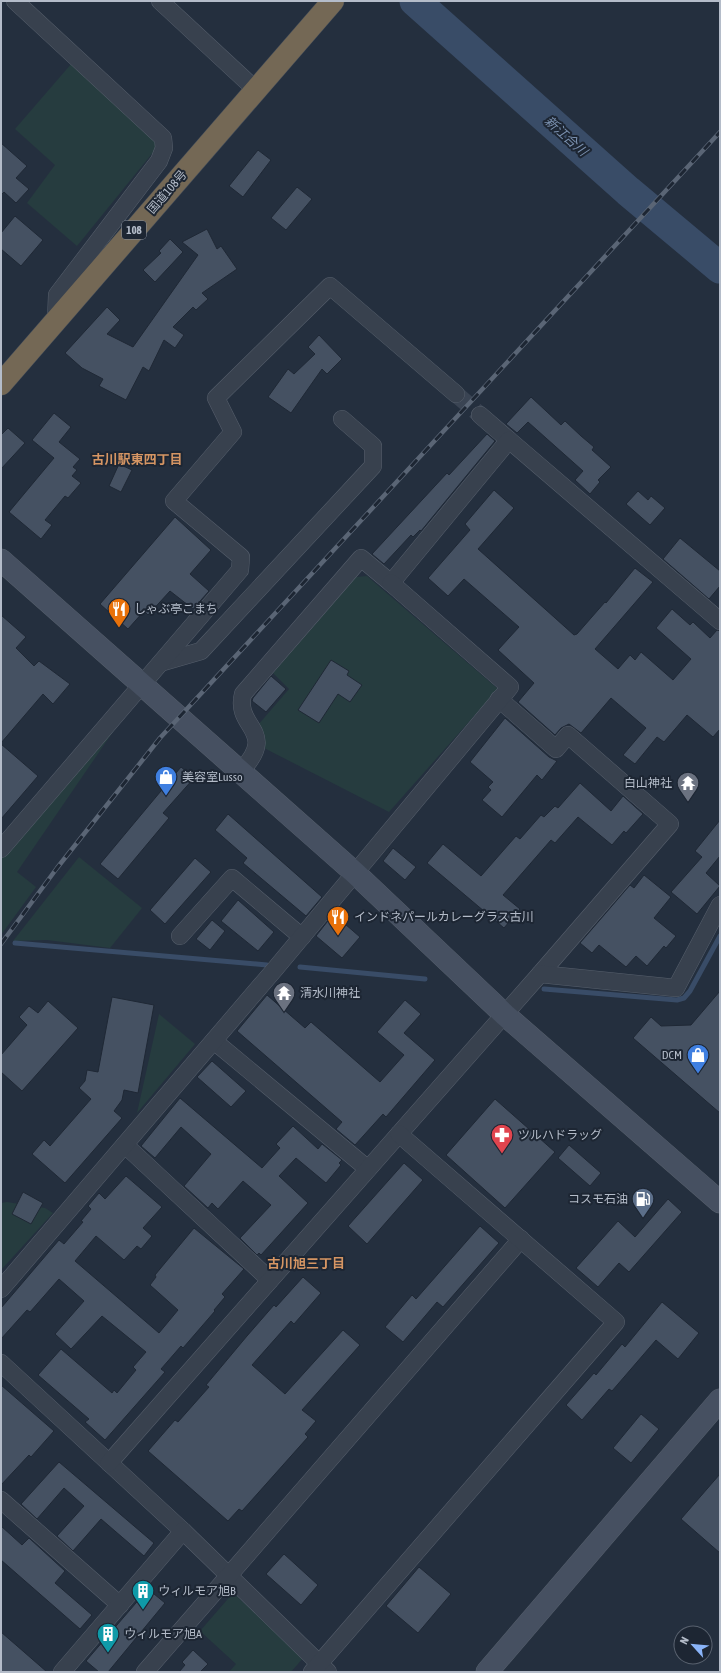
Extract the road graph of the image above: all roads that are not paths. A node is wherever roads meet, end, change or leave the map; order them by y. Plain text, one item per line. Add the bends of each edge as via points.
1 (15, 1) edge
2 (160, 1) edge
3 (333, 1) edge
4 (262, 83) junction
5 (56, 320) junction
6 (1, 384) edge
7 (456, 394) tunnel mouth
8 (480, 415) tunnel mouth
9 (342, 418) dead end
10 (509, 440) junction
11 (1, 560) edge
12 (391, 584) junction
13 (720, 621) edge
14 (163, 662) junction
15 (142, 686) junction
16 (500, 699) junction
17 (240, 772) junction
18 (1, 849) edge
19 (355, 873) junction
20 (720, 905) edge
21 (180, 936) dead end
22 (302, 937) junction
23 (540, 974) junction
24 (505, 1015) junction
25 (214, 1041) junction
26 (399, 1134) junction
27 (124, 1145) junction
28 (368, 1169) junction
29 (720, 1202) edge
30 (521, 1239) junction
31 (270, 1280) junction
32 (1, 1289) edge
33 (1, 1363) edge
34 (720, 1400) edge
35 (109, 1463) junction
36 (1, 1500) edge
37 (183, 1531) junction
38 (229, 1575) junction
39 (120, 1605) junction
40 (320, 1669) edge
41 (62, 1672) edge
42 (145, 1672) edge
43 (487, 1672) edge

1 - 5 street via 163,138 164,148 159,161 57,295
2 - 4 street
3 - 4 highway, 国道108号 / 108
4 - 5 highway, 国道108号 / 108
5 - 6 highway, 国道108号 / 108
7 - 14 street via 330,286 216,398 233,432 174,501 241,557 240,570
8 - 10 street
9 - 14 street via 373,446 374,466 201,651
10 - 12 street
10 - 13 street
11 - 15 street
12 - 16 street via 510,687
12 - 17 street via 361,558 243,694 242,711 255,733 256,751 252,760
14 - 15 street
15 - 17 street
15 - 18 street
16 - 19 street
16 - 23 street via 556,749 568,735 670,824
17 - 19 street
19 - 22 street
19 - 24 street
20 - 23 street via 676,988
21 - 22 street via 232,878
22 - 25 street
23 - 24 street
24 - 26 street
24 - 29 street
25 - 27 street
25 - 28 street
26 - 28 street
26 - 30 street
27 - 31 street
27 - 32 street
28 - 31 street
30 - 38 street
30 - 40 street via 616,1322
31 - 35 street
33 - 35 street
34 - 43 street
35 - 37 street
36 - 39 street
37 - 38 street
37 - 39 street
38 - 40 street
38 - 42 street
39 - 41 street

